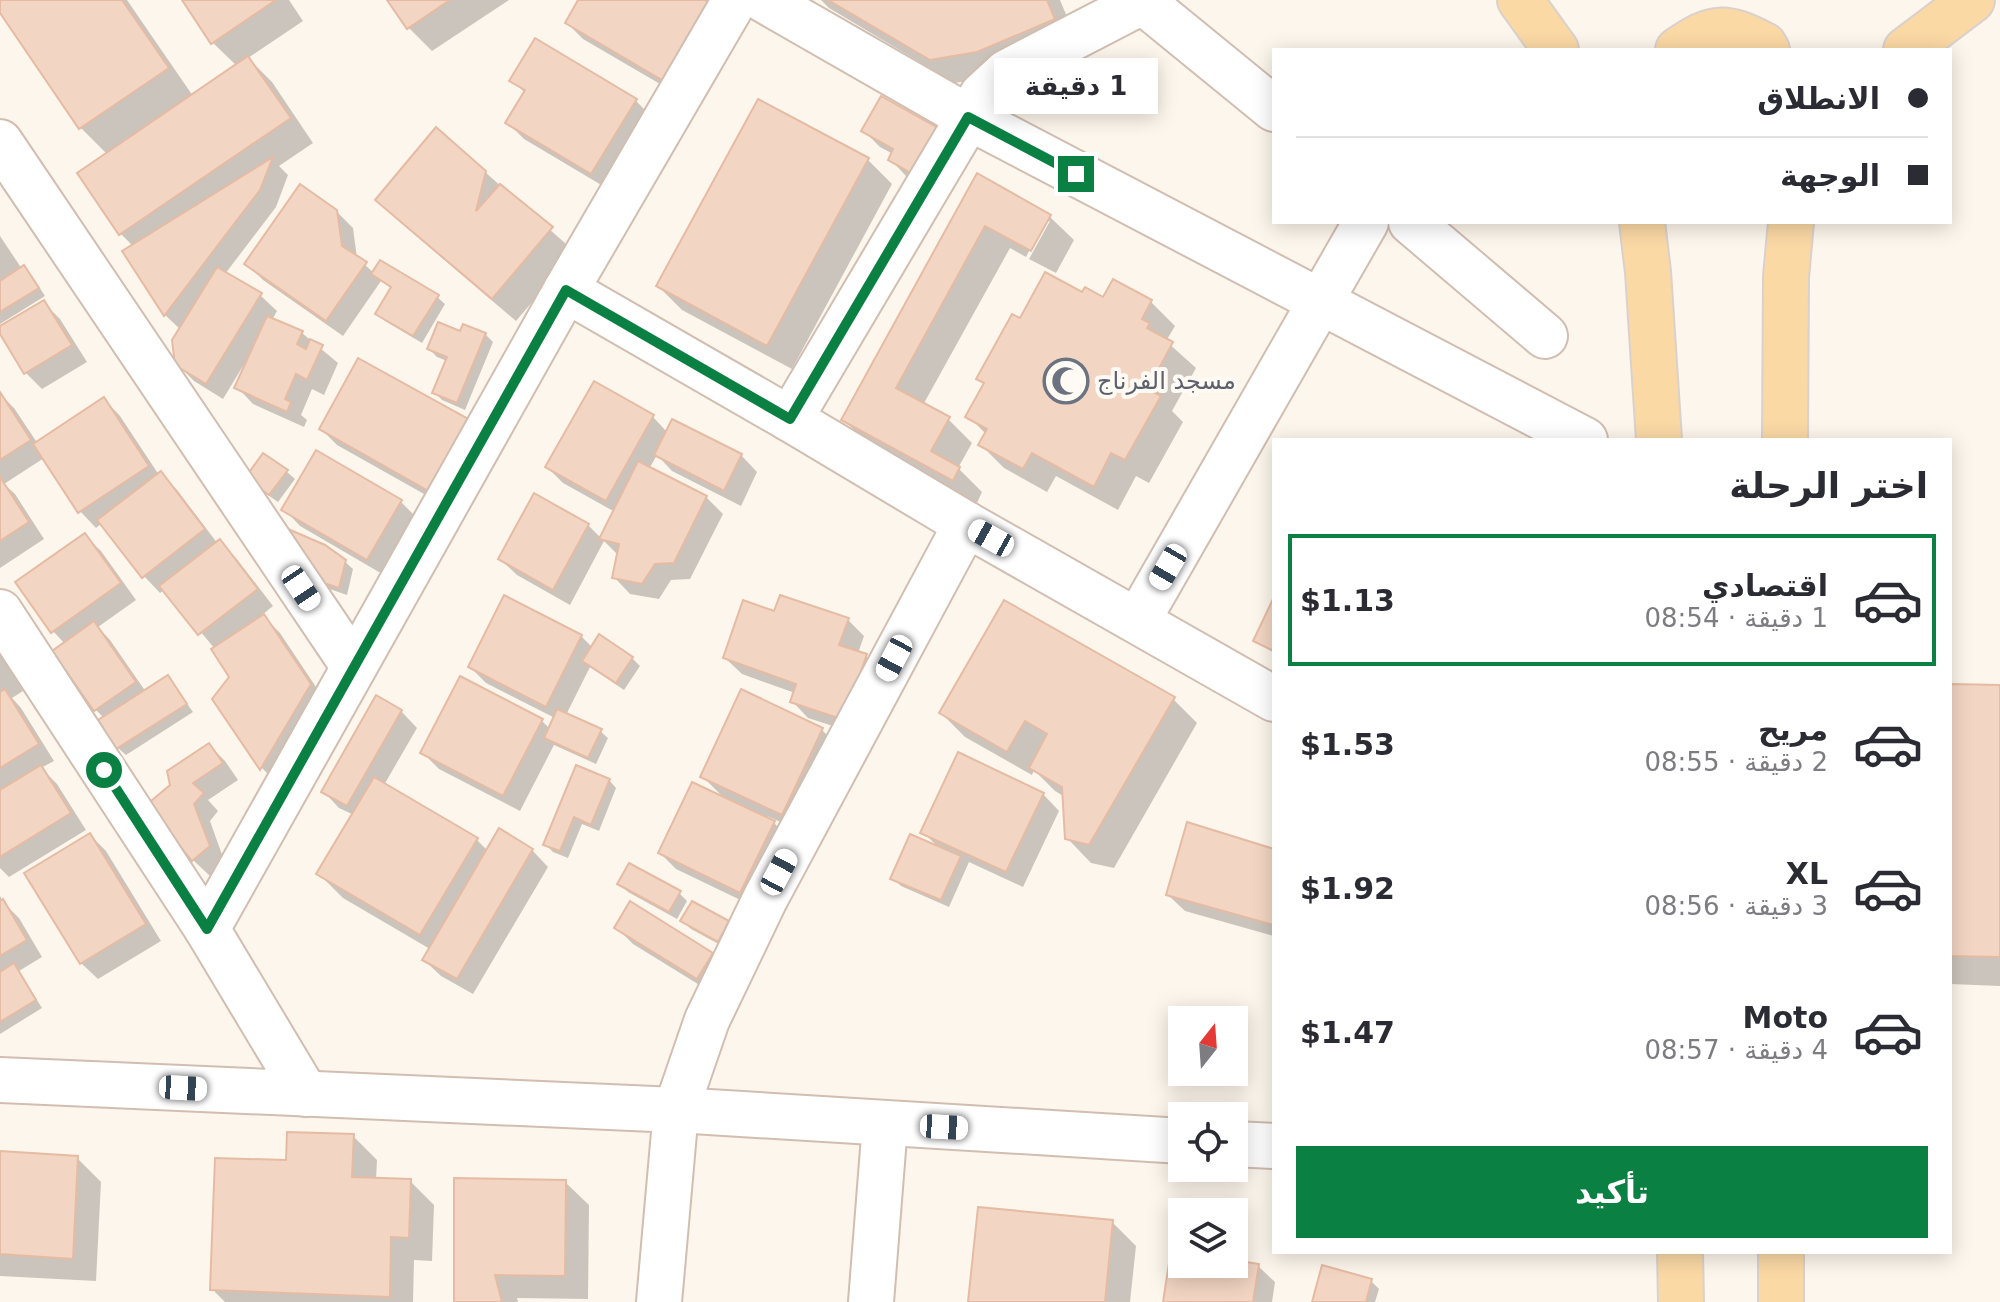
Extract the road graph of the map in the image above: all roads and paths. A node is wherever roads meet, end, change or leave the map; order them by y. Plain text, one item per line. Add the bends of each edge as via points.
1 (735, 0) edge
2 (764, 0) edge
3 (1520, 0) edge
4 (1972, 0) edge
5 (1144, 1) edge
6 (1555, 48) edge
7 (1681, 48) edge
8 (1766, 48) edge
9 (1909, 48) edge
10 (1272, 107) edge
11 (968, 117) junction
12 (0, 142) edge
13 (1365, 224) edge
14 (1413, 224) edge
15 (1642, 224) edge
16 (1791, 224) edge
17 (566, 290) junction
18 (1319, 300) junction
19 (1545, 336) dead end
20 (790, 419) junction
21 (1581, 438) edge
22 (1659, 438) edge
23 (1785, 438) edge
24 (966, 524) junction
25 (0, 612) edge
26 (1138, 620) junction
27 (354, 667) junction
28 (1272, 698) edge
29 (207, 929) junction
30 (0, 1080) edge
31 (306, 1094) junction
32 (676, 1110) junction
33 (885, 1124) junction
34 (1168, 1140) edge
35 (1248, 1145) edge
36 (1272, 1146) edge
37 (1680, 1254) edge
38 (1781, 1254) edge
39 (659, 1302) edge
40 (871, 1302) edge
41 (1681, 1302) edge
42 (1781, 1302) edge

1 - 17 street
2 - 11 street
3 - 6 main road
4 - 9 main road
5 - 10 street
5 - 11 street via 1007,72
7 - 8 main road via 1703,33 1735,30
11 - 18 street
11 - 20 street
12 - 27 street
13 - 18 street
14 - 19 street
15 - 22 main road
16 - 23 main road
17 - 20 street
17 - 27 street
18 - 21 street
18 - 26 street
20 - 24 street
24 - 26 street
24 - 32 street via 746,934 707,1020
25 - 29 street
26 - 28 street
27 - 29 street
29 - 31 street
30 - 31 street
31 - 32 street
32 - 33 street
32 - 39 street
33 - 34 street
33 - 40 street
35 - 36 street
37 - 41 main road
38 - 42 main road

